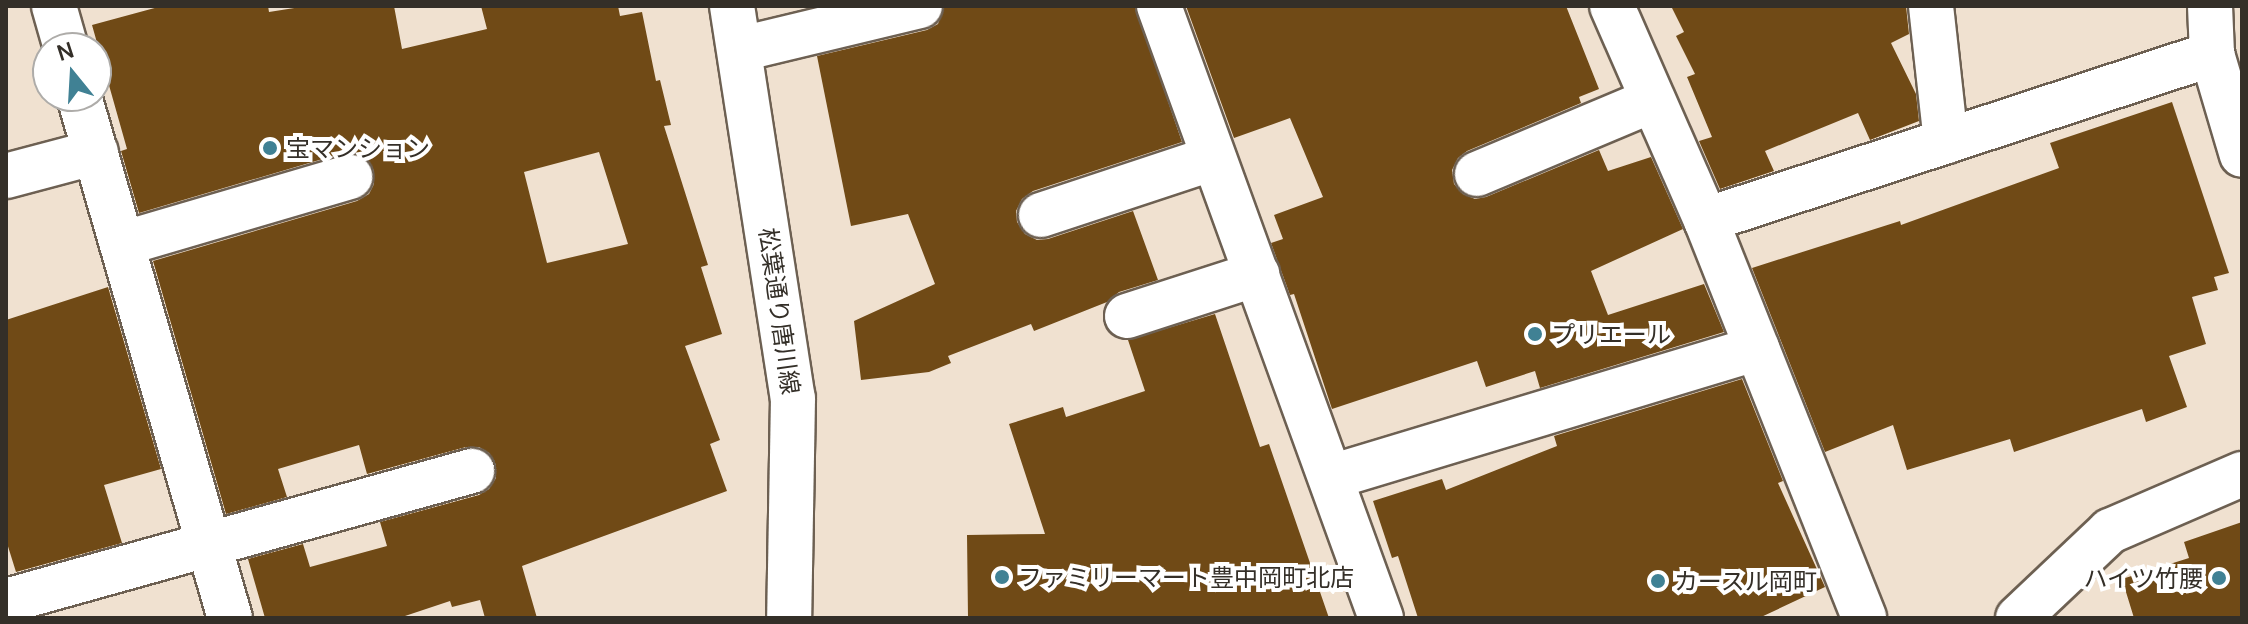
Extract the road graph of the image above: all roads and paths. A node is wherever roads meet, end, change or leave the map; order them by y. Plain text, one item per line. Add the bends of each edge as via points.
1 (54, 6) edge
2 (732, 6) edge
3 (920, 6) edge
4 (1159, 6) edge
5 (1612, 6) edge
6 (1931, 6) edge
7 (2210, 6) edge
8 (61, 32) edge
9 (741, 49) junction
10 (2212, 54) junction
11 (1651, 101) junction
12 (84, 112) edge
13 (1946, 141) junction
14 (96, 152) junction
15 (2242, 155) edge
16 (1213, 158) junction
17 (1477, 174) dead end
18 (6, 176) edge
19 (350, 177) dead end
20 (1041, 215) dead end
21 (1706, 220) junction
22 (122, 244) junction
23 (1257, 274) junction
24 (1127, 316) dead end
25 (1757, 348) junction
26 (472, 471) dead end
27 (2242, 474) edge
28 (1331, 477) junction
29 (208, 544) junction
30 (6, 601) edge
31 (230, 618) edge
32 (789, 618) edge
33 (1381, 618) edge
34 (1864, 618) edge
35 (2018, 618) edge

1 - 8 street
2 - 9 street, 松葉通り唐川線
3 - 9 street
4 - 16 street
5 - 11 street
6 - 13 street
7 - 10 street
9 - 32 street, 松葉通り唐川線 via 793,398
10 - 13 street
10 - 15 street
11 - 17 street
11 - 21 street
12 - 14 street
13 - 21 street
14 - 18 street
14 - 22 street
16 - 20 street
16 - 23 street
19 - 22 street
21 - 25 street
22 - 29 street
23 - 24 street
23 - 28 street
25 - 28 street
25 - 34 street
26 - 29 street
27 - 35 street via 2110,531
28 - 33 street
29 - 30 street
29 - 31 street

